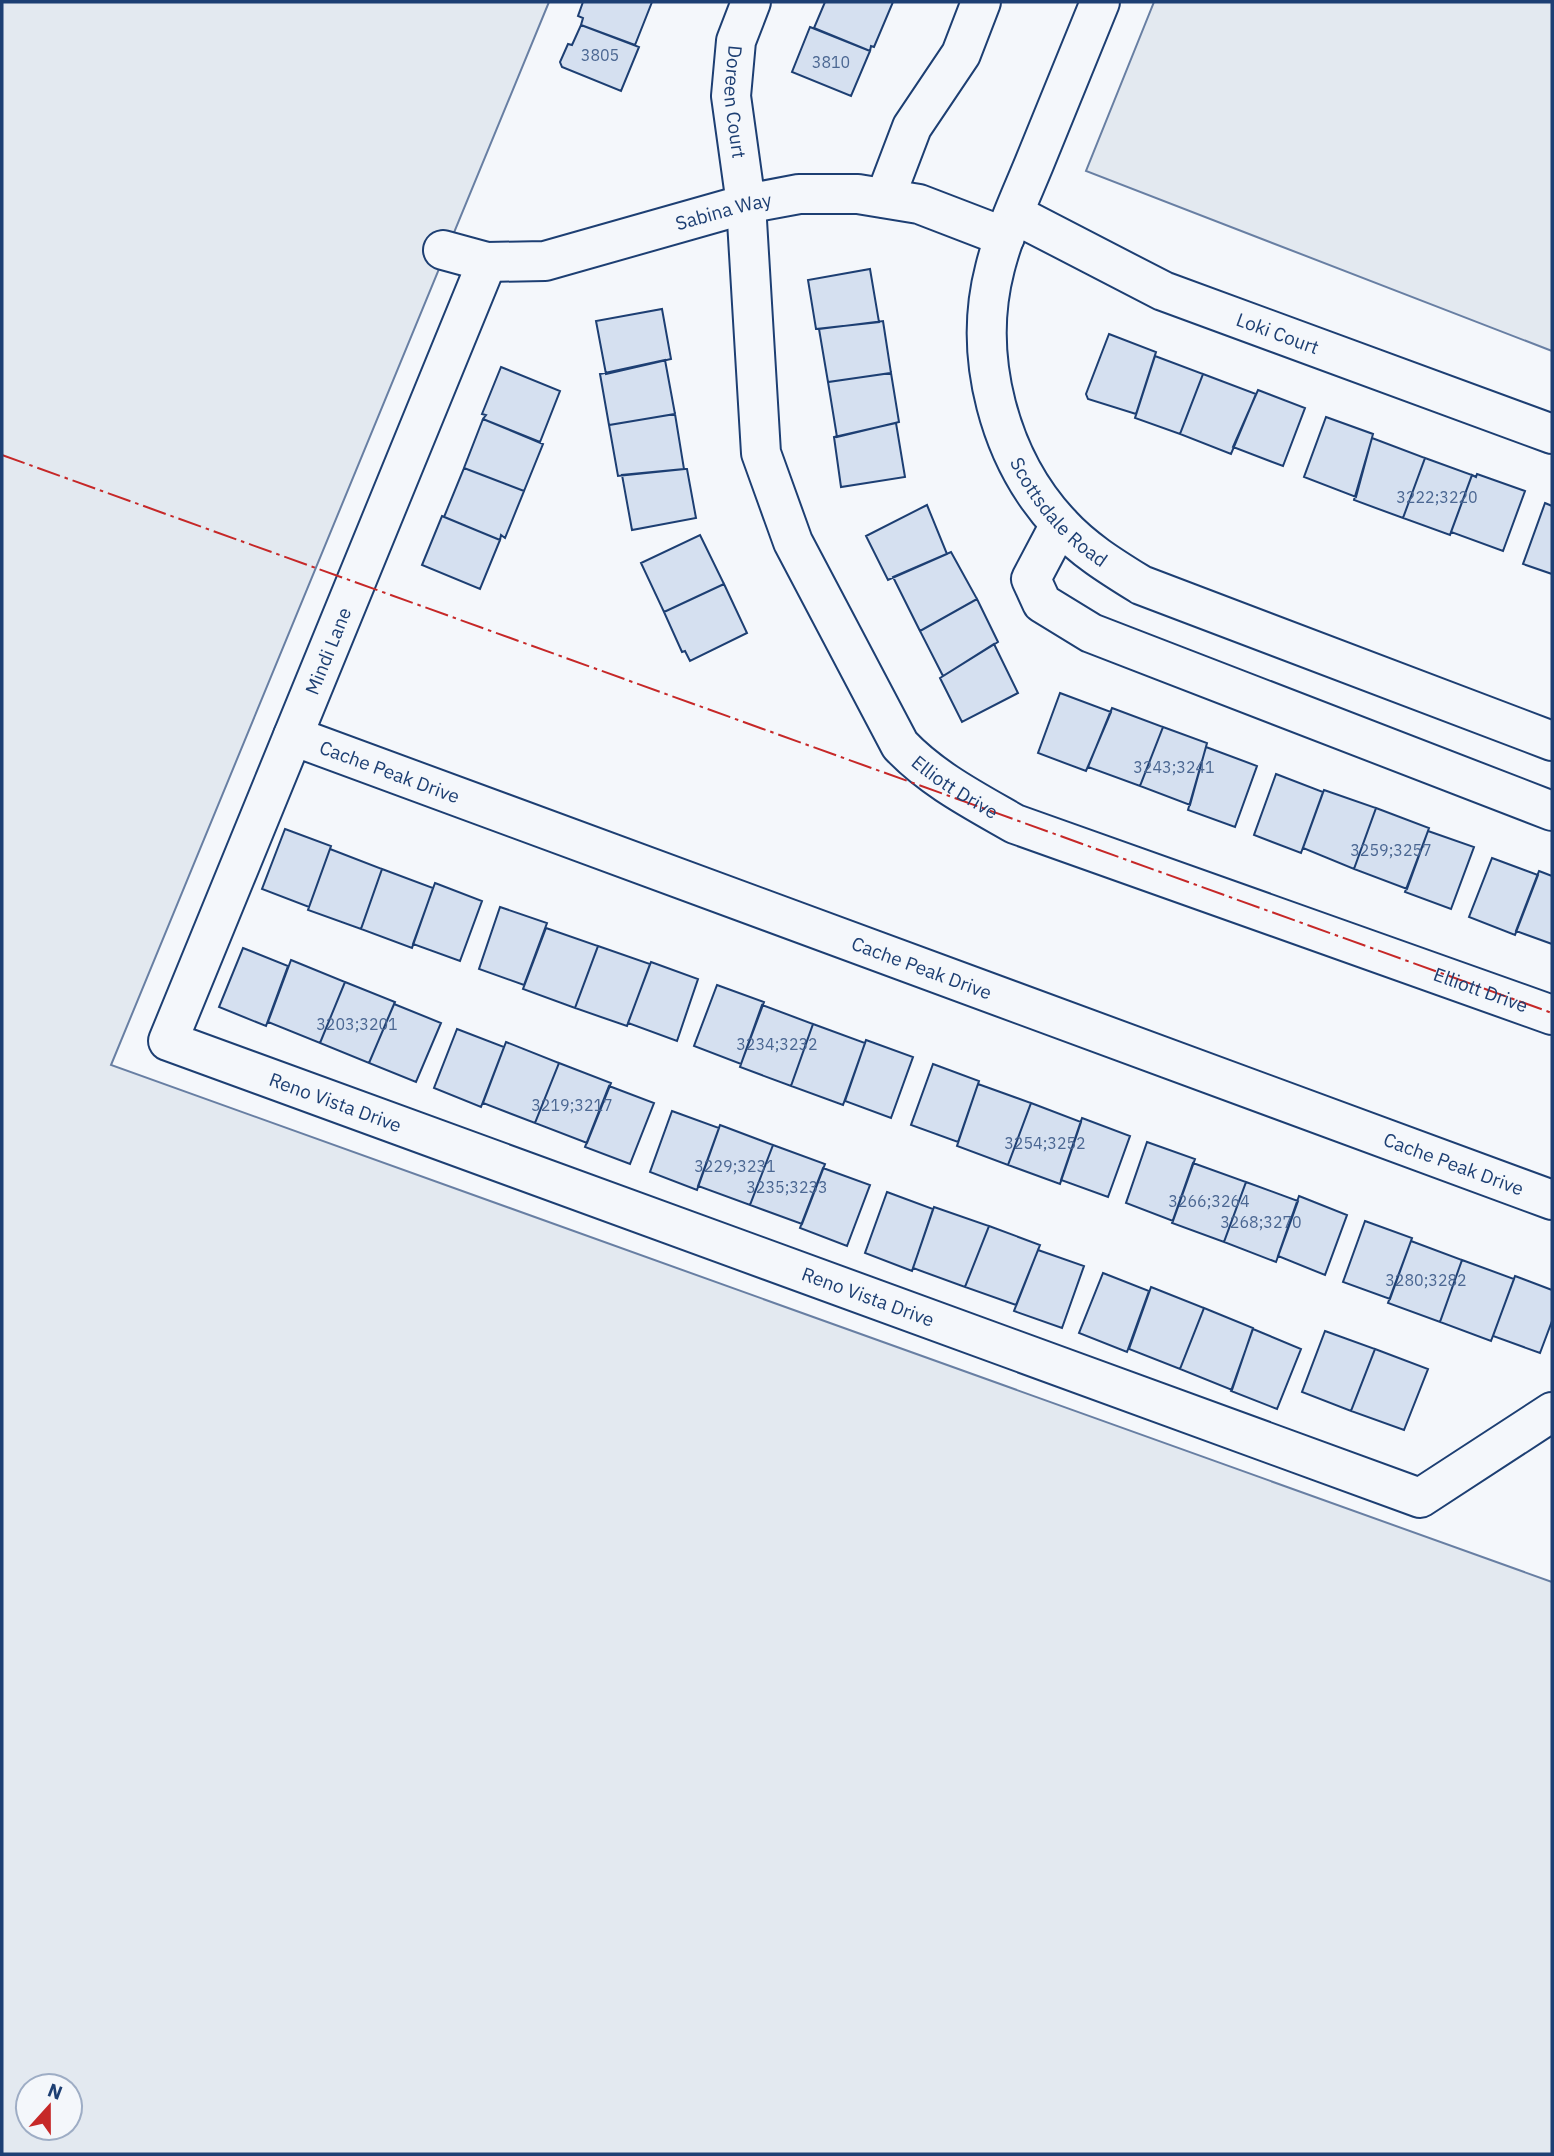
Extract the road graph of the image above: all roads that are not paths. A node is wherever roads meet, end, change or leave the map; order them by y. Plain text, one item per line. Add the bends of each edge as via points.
1 (751, 2) edge
2 (981, 2) edge
3 (1100, 2) edge
4 (885, 198) junction
5 (746, 204) junction
6 (1009, 226) junction
7 (443, 250) dead end
8 (487, 262) junction
9 (1552, 434) edge
10 (1060, 524) junction
11 (293, 736) junction
12 (1552, 741) edge
13 (1552, 811) edge
14 (1552, 1015) edge
15 (168, 1041) joint
16 (1552, 1200) edge
17 (1552, 1412) edge

1 - 5 street, Doreen Court via 736,41 732,96
2 - 4 street via 961,54 912,127
3 - 6 street, Scottsdale Road
4 - 5 street, Sabina Way via 799,194
4 - 6 street, Sabina Way
5 - 8 street, Sabina Way via 545,261
5 - 14 street, Elliott Drive via 761,453 793,542 900,745 958,792 1015,824
6 - 9 street, Loki Court via 1163,291
6 - 10 street, Scottsdale Road via 994,270 987,328 990,382 1005,437
7 - 8 street, Sabina Way
8 - 11 street, Mindi Lane
10 - 12 street, Scottsdale Road via 1099,559 1141,585
10 - 13 street via 1031,579 1042,603 1091,633
11 - 15 street, Mindi Lane
11 - 16 street, Cache Peak Drive
15 - 17 street, Reno Vista Drive via 1420,1498

